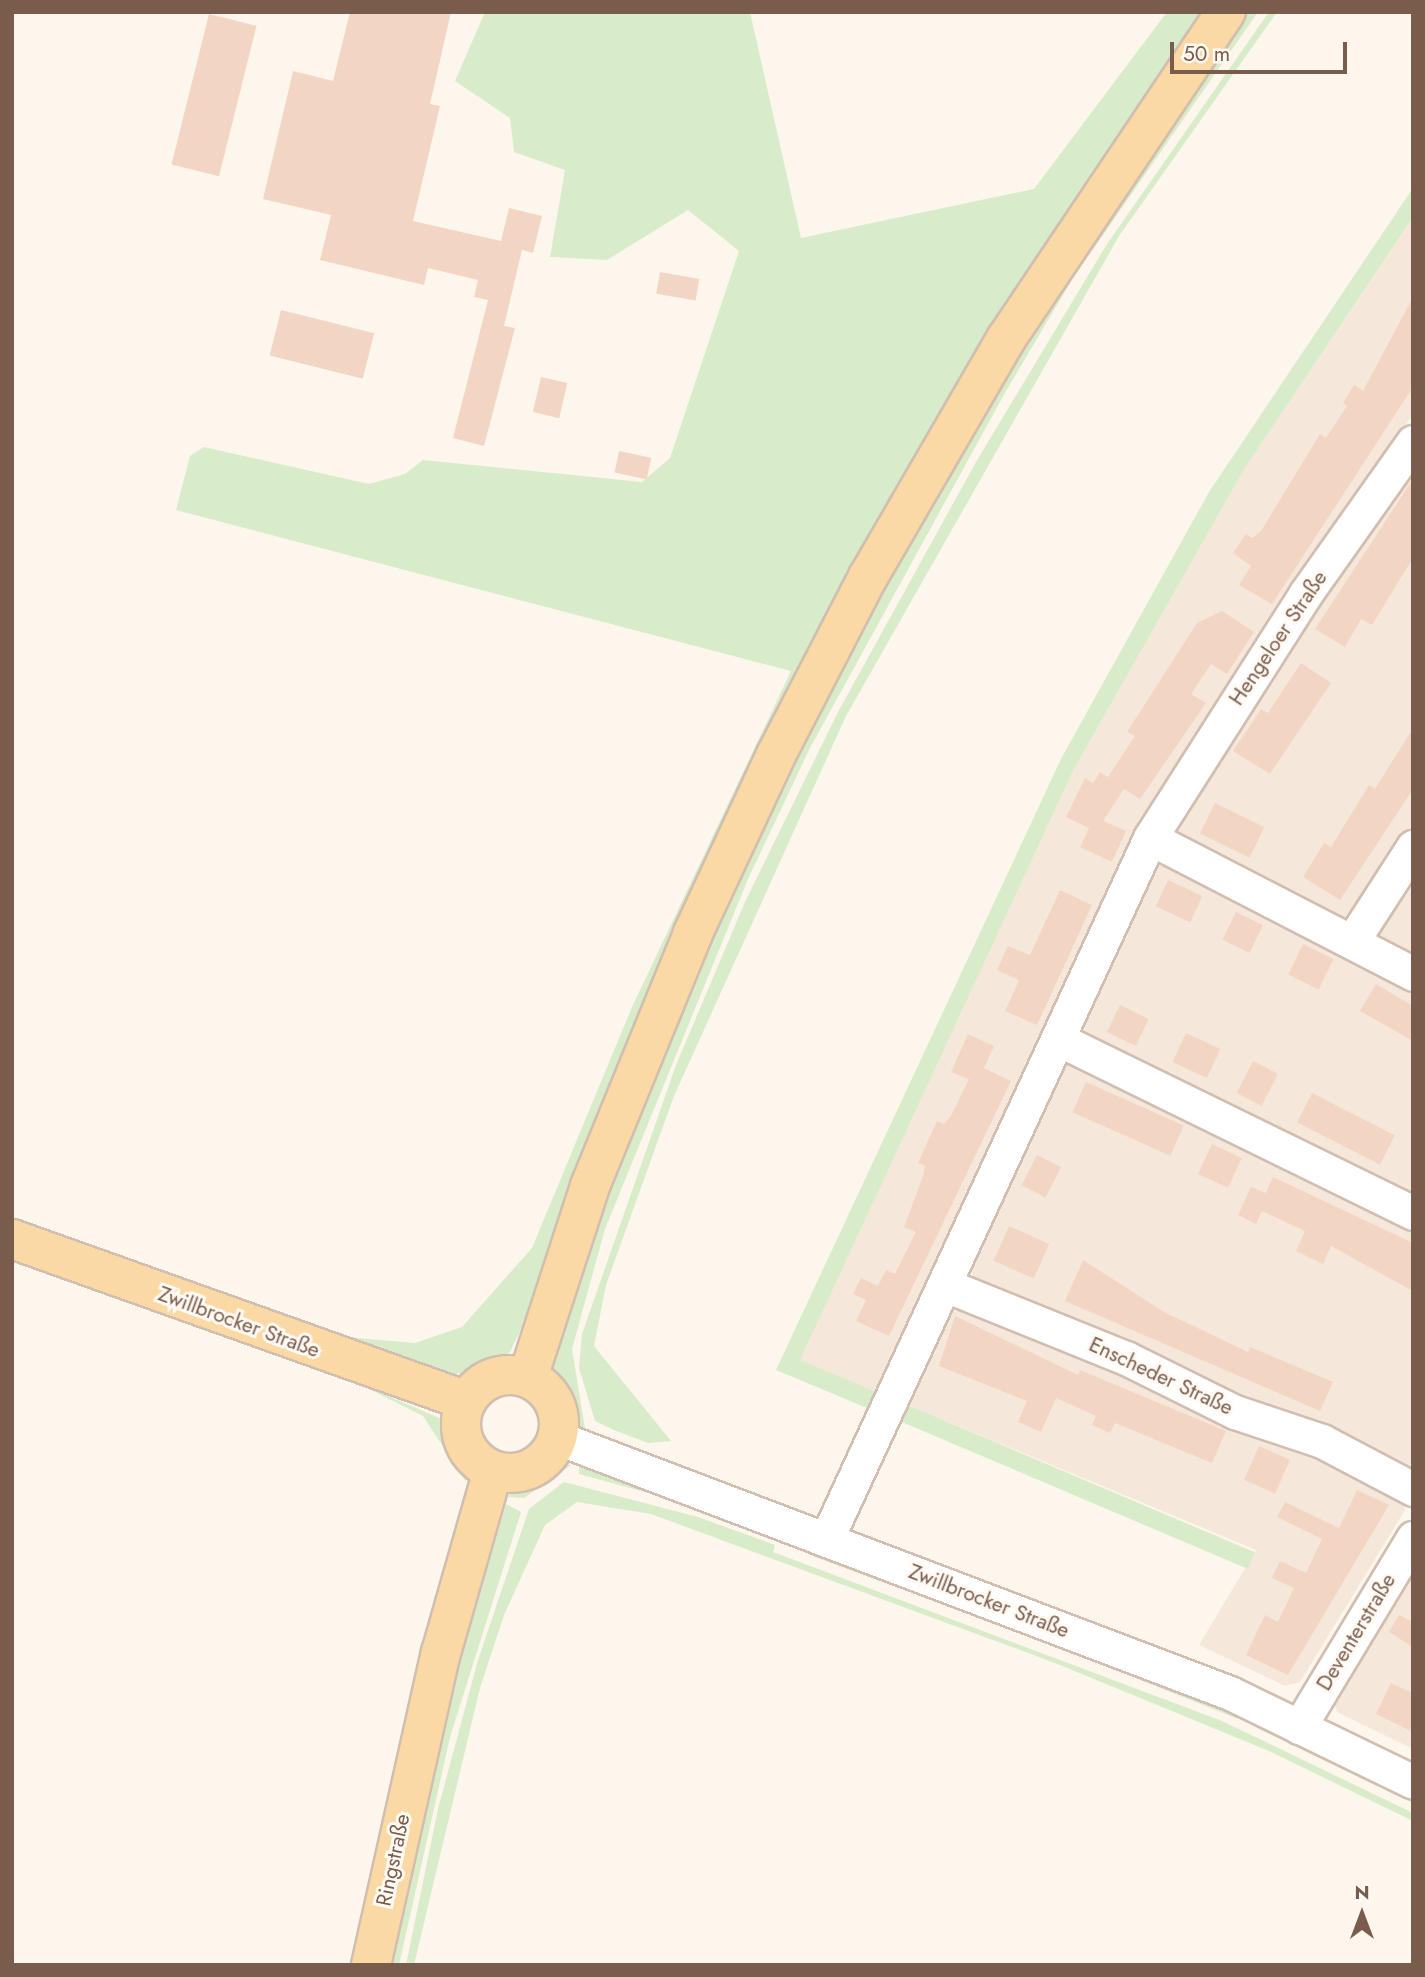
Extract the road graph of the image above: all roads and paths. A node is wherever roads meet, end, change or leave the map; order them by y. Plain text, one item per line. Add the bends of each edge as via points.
1 (1226, 12) edge
2 (1413, 442) edge
3 (1150, 838) junction
4 (1413, 847) edge
5 (1353, 940) junction
6 (1413, 974) edge
7 (1060, 1040) junction
8 (1413, 1213) edge
9 (12, 1239) edge
10 (945, 1285) junction
11 (528, 1377) junction
12 (466, 1401) junction
13 (558, 1438) junction
14 (493, 1470) junction
15 (1413, 1489) edge
16 (1413, 1496) edge
17 (1413, 1503) edge
18 (1413, 1538) edge
19 (826, 1540) junction
20 (1299, 1727) junction
21 (1413, 1782) edge
22 (371, 1965) edge

1 - 11 main road via 1006,340 868,577 776,755 693,933 590,1185
2 - 3 street, Hengeloer Straße via 1306,593
3 - 5 street
3 - 7 street, Hengeloer Straße
4 - 5 street
5 - 6 street
7 - 8 street
7 - 10 street via 1026,1100
9 - 12 main road, Zwillbrocker Straße
10 - 15 street, Enscheder Straße via 1126,1358 1235,1412 1322,1441
10 - 19 street
11 - 12 main road via 486,1381
11 - 13 main road via 551,1395
12 - 14 main road via 464,1441
13 - 14 main road via 539,1464 517,1472
13 - 19 street, Zwillbrocker Straße
14 - 22 main road, Ringstraße via 416,1756
16 - 17 street
18 - 20 street, Deventerstraße
19 - 20 street, Zwillbrocker Straße via 1220,1689
20 - 21 street, Zwillbrocker Straße

